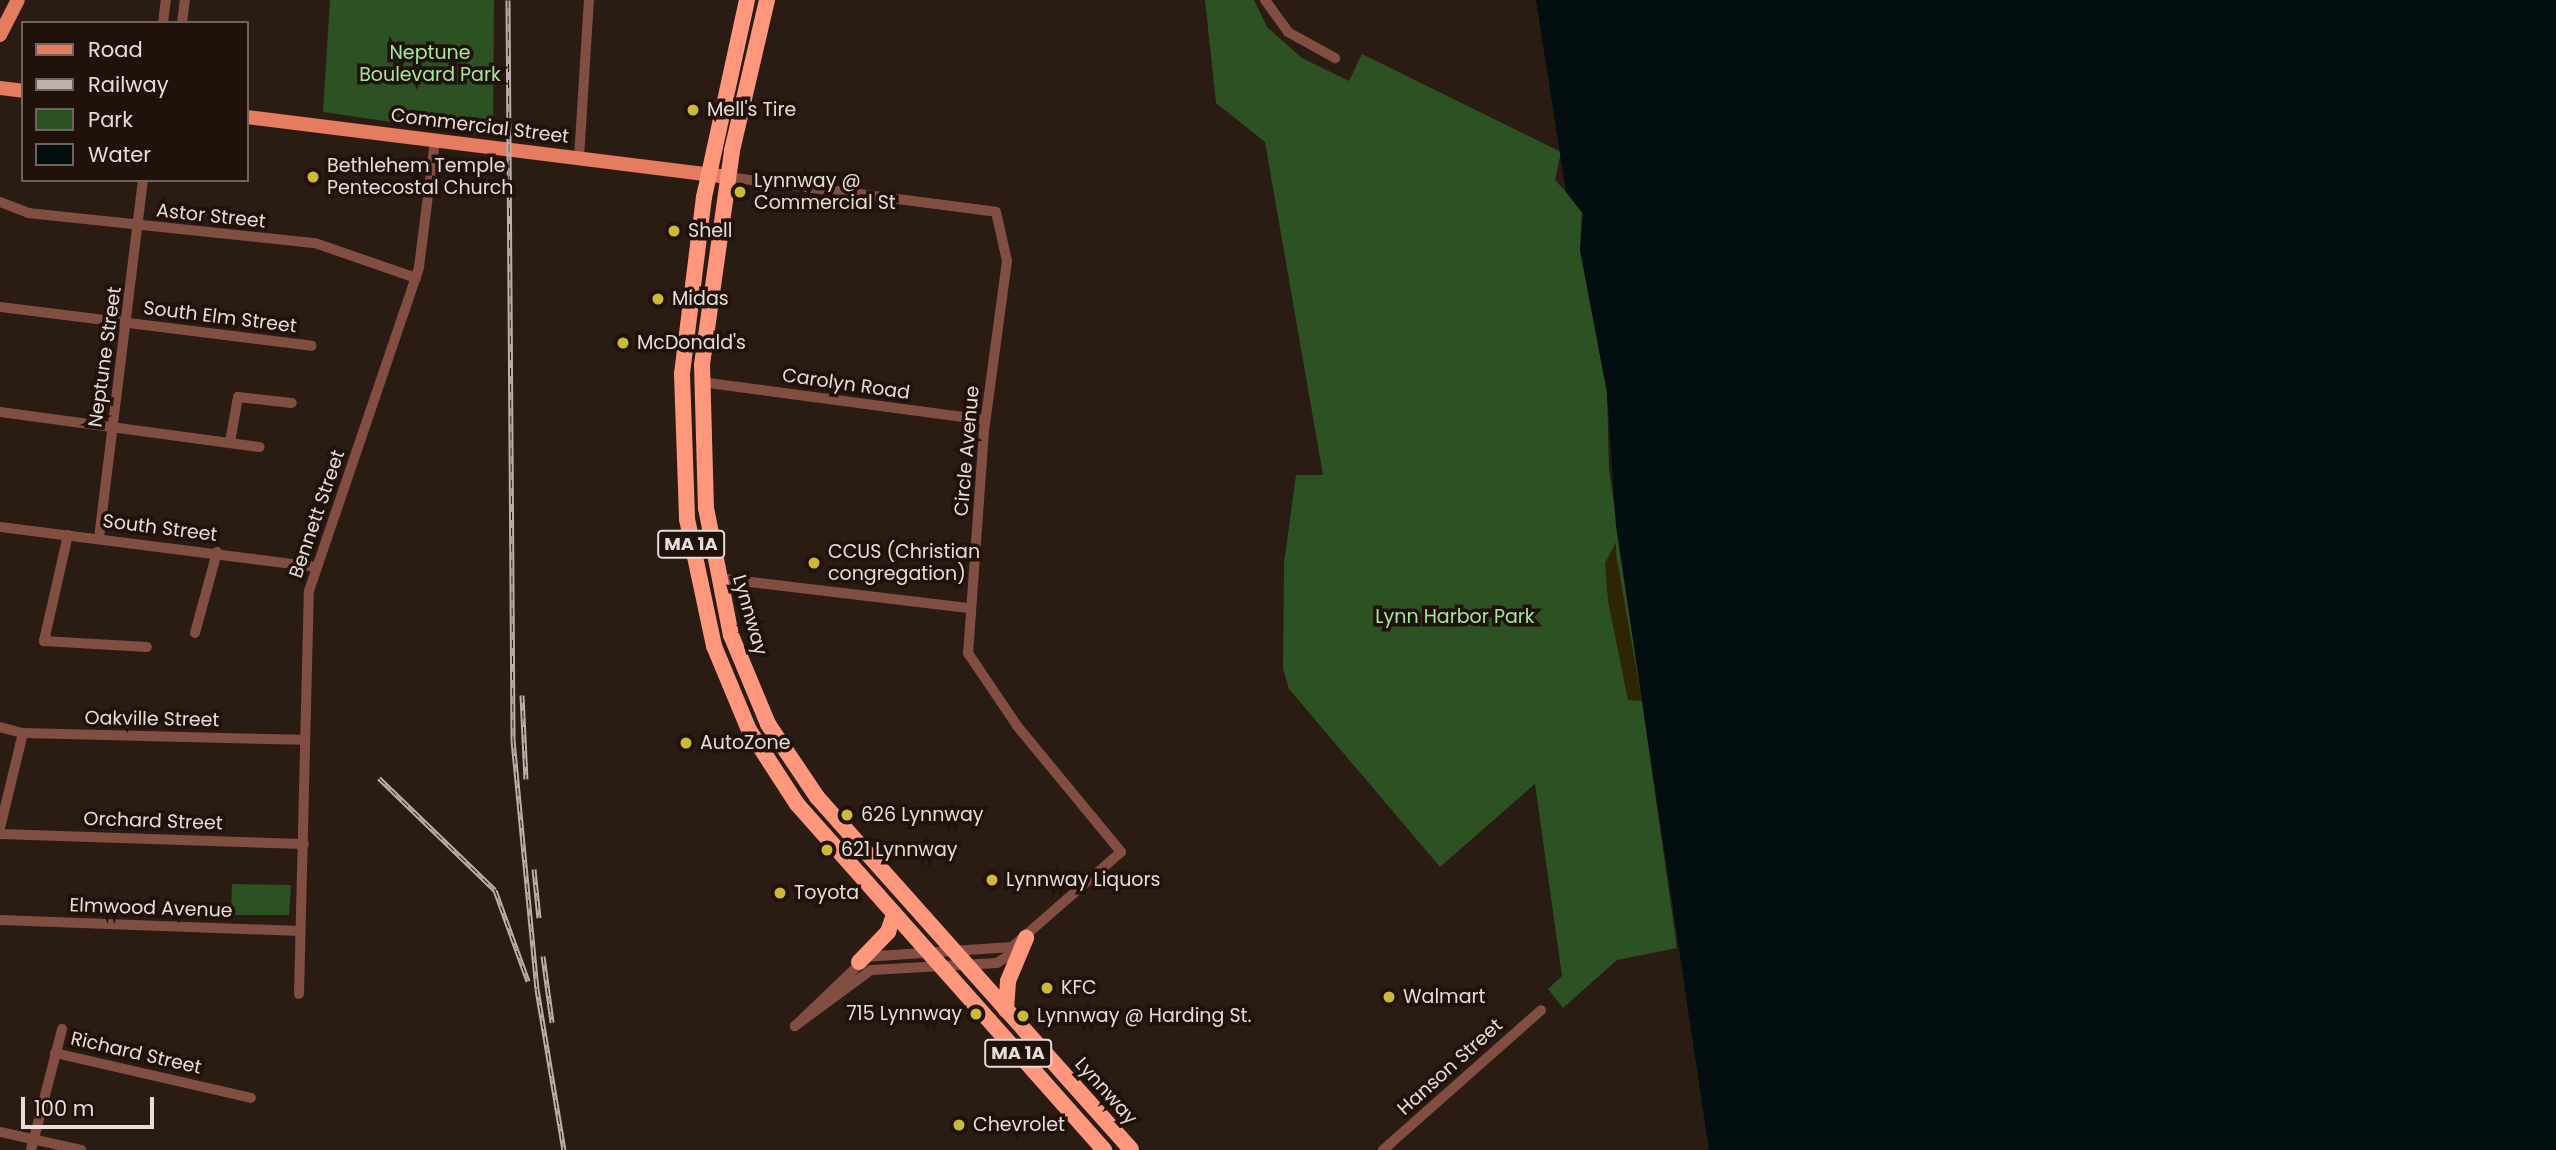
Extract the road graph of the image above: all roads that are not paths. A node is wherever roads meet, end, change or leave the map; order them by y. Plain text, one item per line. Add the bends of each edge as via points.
1 (18, 0) edge
2 (166, 0) edge
3 (185, 0) edge
4 (589, 0) edge
5 (747, 0) edge
6 (767, 0) edge
7 (1265, 0) edge
8 (163, 21) edge
9 (182, 21) edge
10 (0, 35) edge
11 (1335, 58) dead end
12 (0, 88) edge
13 (21, 91) edge
14 (248, 117) edge
15 (435, 140) junction
16 (579, 158) junction
17 (708, 174) junction
18 (728, 177) junction
19 (144, 182) edge
20 (0, 202) edge
21 (138, 226) junction
22 (416, 278) junction
23 (0, 307) edge
24 (129, 323) junction
25 (312, 346) dead end
26 (701, 382) junction
27 (292, 403) dead end
28 (0, 412) edge
29 (985, 420) junction
30 (113, 428) junction
31 (230, 442) junction
32 (260, 447) dead end
33 (0, 527) edge
34 (68, 535) junction
35 (99, 538) junction
36 (217, 552) junction
37 (315, 567) junction
38 (717, 578) junction
39 (970, 608) junction
40 (195, 633) dead end
41 (147, 647) dead end
42 (0, 727) edge
43 (23, 733) junction
44 (304, 740) junction
45 (0, 828) edge
46 (0, 834) edge
47 (304, 844) junction
48 (894, 915) junction
49 (0, 920) edge
50 (300, 931) junction
51 (1026, 937) junction
52 (926, 951) junction
53 (960, 959) junction
54 (859, 962) junction
55 (940, 966) junction
56 (299, 994) dead end
57 (1006, 1010) junction
58 (1541, 1010) dead end
59 (62, 1030) dead end
60 (55, 1053) junction
61 (251, 1098) dead end
62 (0, 1132) edge
63 (32, 1145) edge
64 (81, 1150) edge
65 (1104, 1150) edge
66 (1130, 1150) edge
67 (1383, 1150) edge

1 - 10 main road
2 - 8 street
3 - 9 street
4 - 16 street
5 - 17 highway, MA 1A
6 - 18 highway, Lynnway / MA 1A
7 - 11 street via 1288,32
12 - 13 main road
14 - 15 main road, Commercial Street
15 - 16 main road, Commercial Street
15 - 22 street, Bennett Street
16 - 17 main road, Commercial Street
17 - 18 main road
17 - 48 highway, MA 1A via 681,406 687,519 705,615 731,692 765,758
18 - 26 highway, Lynnway / MA 1A
18 - 29 street, Circle Avenue via 996,212 1007,261
19 - 21 street, Neptune Street
20 - 21 street, Astor Street via 28,213
21 - 22 street, Astor Street via 315,243
21 - 24 street, Neptune Street
22 - 37 street, Bennett Street
23 - 24 street, South Elm Street
24 - 25 street, South Elm Street
24 - 30 street, Neptune Street
26 - 29 street, Carolyn Road
26 - 38 highway, Lynnway / MA 1A via 703,476
27 - 31 street via 238,397
28 - 30 street
29 - 39 street, Circle Avenue
30 - 31 street
30 - 35 street, Neptune Street
31 - 32 street
33 - 34 street, South Street
34 - 35 street, South Street
34 - 41 street via 44,641
35 - 36 street, South Street
36 - 37 street, South Street
36 - 40 street
37 - 44 street, Bennett Street
38 - 39 street
38 - 53 highway, Lynnway / MA 1A via 745,673 789,758
39 - 51 street, Circle Avenue via 967,646 974,668 1121,852
42 - 43 street, Oakville Street
43 - 44 street, Oakville Street
43 - 45 street
44 - 47 street, Bennett Street
46 - 47 street, Orchard Street
47 - 50 street, Bennett Street
48 - 52 highway, MA 1A
48 - 54 highway via 886,936
49 - 50 street, Elmwood Avenue
50 - 56 street, Bennett Street
51 - 53 street via 999,951
51 - 53 street via 1005,961
51 - 57 highway via 1009,981
52 - 53 street
52 - 54 street via 881,953
52 - 55 highway, MA 1A
53 - 55 street
53 - 57 highway, Lynnway / MA 1A
54 - 55 street via 795,1026 867,971
55 - 65 highway, MA 1A
57 - 66 highway, Lynnway / MA 1A
58 - 67 street, Hanson Street
59 - 60 street
60 - 61 street, Richard Street
60 - 63 street
62 - 63 street
63 - 64 street

